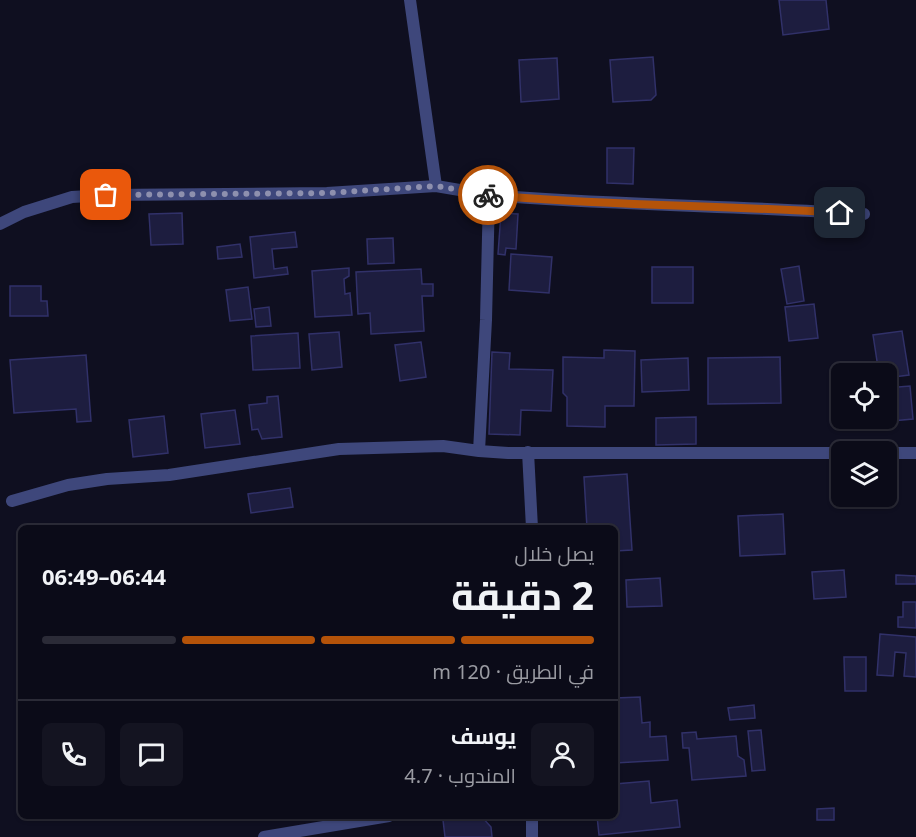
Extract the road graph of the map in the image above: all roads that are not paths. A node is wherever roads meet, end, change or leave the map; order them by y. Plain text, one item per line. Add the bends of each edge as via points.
1 (410, 0) edge
2 (436, 186) junction
3 (489, 195) junction
4 (864, 214) dead end
5 (0, 224) edge
6 (479, 451) junction
7 (528, 452) junction
8 (831, 453) edge
9 (897, 453) edge
10 (916, 453) edge
11 (12, 501) dead end
12 (532, 525) edge
13 (371, 819) edge
14 (532, 819) edge
15 (264, 837) edge
16 (532, 837) edge

1 - 2 street
2 - 3 street
2 - 5 street via 327,193 72,197
3 - 4 street
3 - 6 street
6 - 7 street
6 - 11 street via 443,446 339,449 169,475 97,480
7 - 8 street
7 - 12 street
9 - 10 street
13 - 15 street
14 - 16 street

